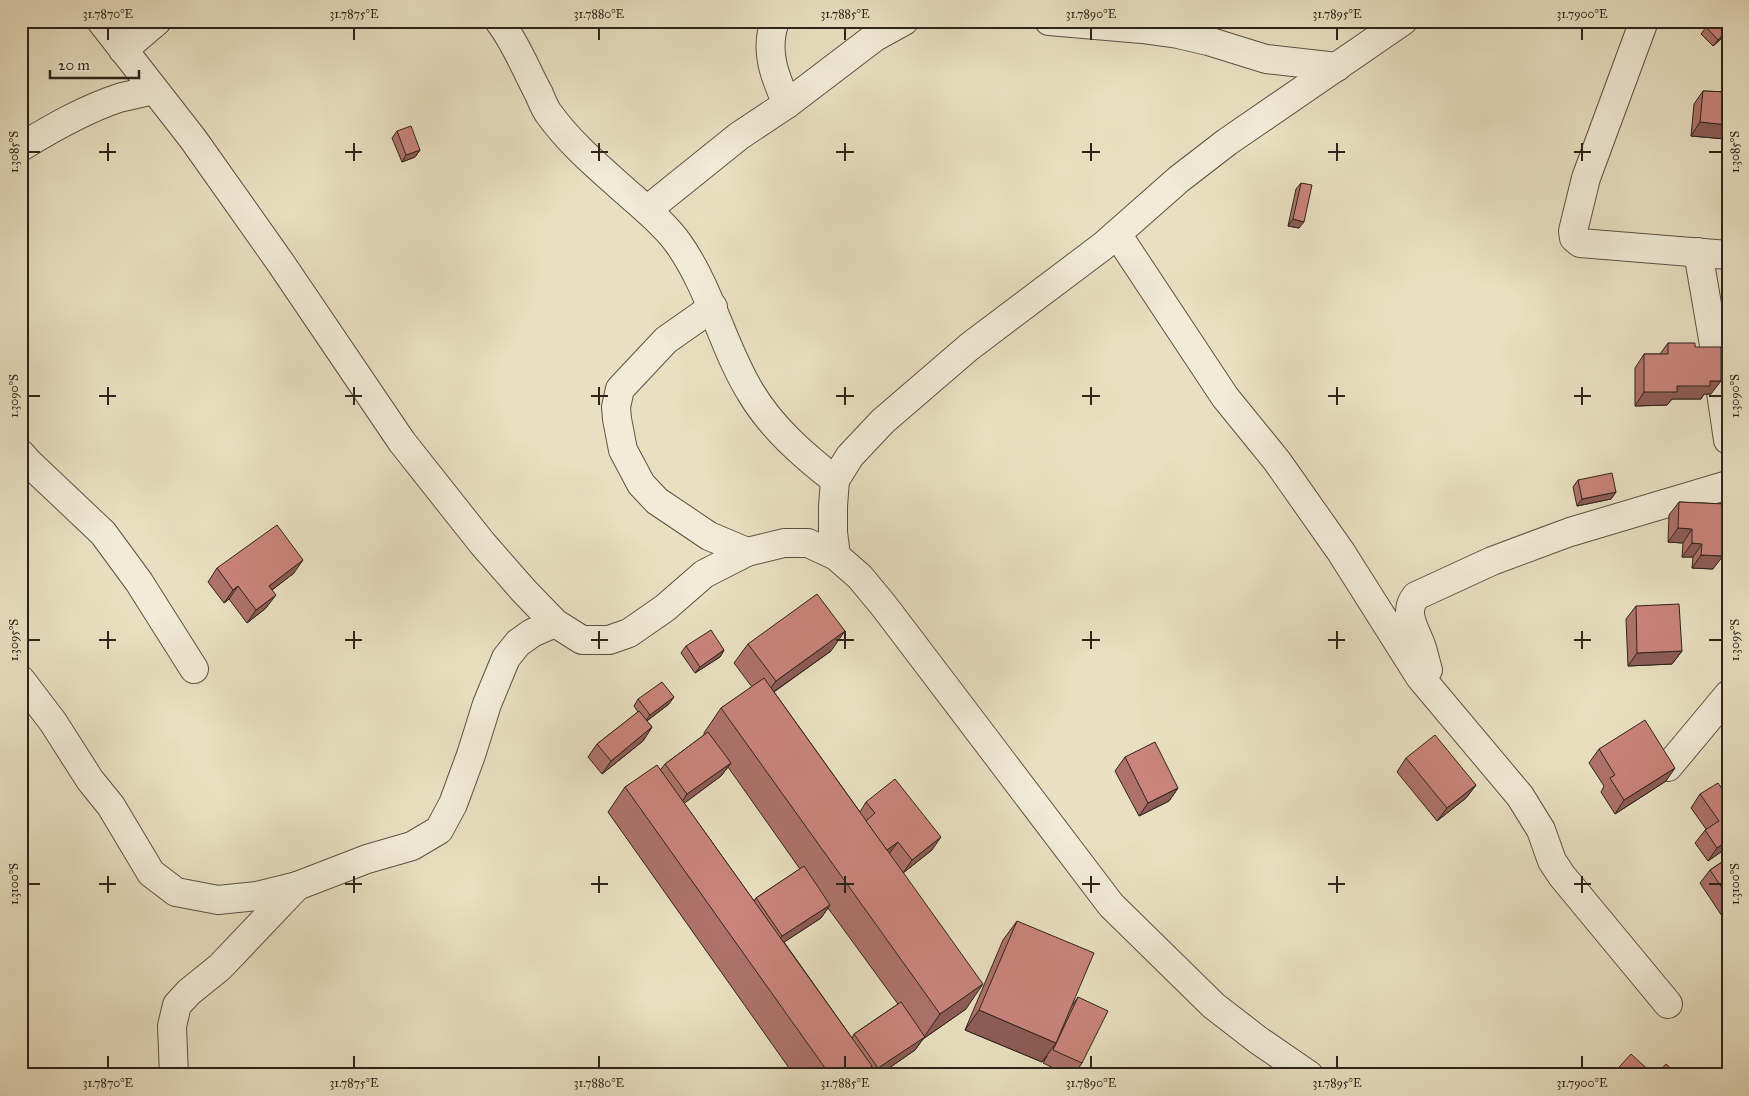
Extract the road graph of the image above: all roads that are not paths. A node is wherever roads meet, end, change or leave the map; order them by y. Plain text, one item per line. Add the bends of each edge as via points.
1 (101, 21) edge
2 (157, 21) edge
3 (499, 21) edge
4 (775, 21) edge
5 (904, 21) edge
6 (1049, 21) edge
7 (1403, 21) edge
8 (1644, 21) edge
9 (123, 50) junction
10 (1337, 67) junction
11 (153, 90) junction
12 (787, 104) junction
13 (21, 147) edge
14 (647, 210) junction
15 (1117, 234) junction
16 (1698, 252) junction
17 (1728, 255) edge
18 (713, 307) junction
19 (1728, 440) edge
20 (21, 454) edge
21 (835, 480) junction
22 (1728, 485) edge
23 (747, 552) junction
24 (836, 556) junction
25 (555, 623) junction
26 (194, 668) dead end
27 (21, 680) edge
28 (1435, 695) junction
29 (1728, 695) edge
30 (1668, 767) edge
31 (297, 886) junction
32 (1668, 1004) dead end
33 (174, 1075) edge
34 (1309, 1075) edge

1 - 9 street
2 - 9 street
3 - 14 street via 549,114 576,144
4 - 12 street via 769,46 771,60
5 - 12 street via 875,37
6 - 10 street via 1178,34 1266,60
7 - 10 street
8 - 16 street via 1586,178 1574,238 1580,243
9 - 11 street
10 - 15 street via 1179,179
11 - 13 street via 87,111
11 - 25 street via 193,139 402,442 482,544
12 - 14 street via 739,136
14 - 18 street via 678,242
15 - 21 street via 926,383 883,421
15 - 28 street via 1224,398 1300,493
16 - 17 street
16 - 19 street
18 - 21 street via 739,371 762,409 794,446
18 - 23 street via 666,340 620,389 617,420 623,450 641,484 657,502 709,536
20 - 26 street via 103,533
21 - 24 street via 833,532
22 - 28 street via 1570,532 1492,561 1416,596 1410,606 1410,620 1422,648
23 - 24 street via 784,542 808,544
23 - 25 street via 704,574 665,608 629,633 609,640 582,640
24 - 34 street via 860,577 884,606 1110,905 1214,1006
25 - 31 street via 532,633 506,658 487,704 472,756 453,804 438,830 412,846
27 - 31 street via 111,806 151,873 176,892 218,900 257,896
28 - 32 street via 1520,796 1541,830 1552,862 1562,876
29 - 30 street
31 - 33 street via 220,967 177,1005 172,1026

